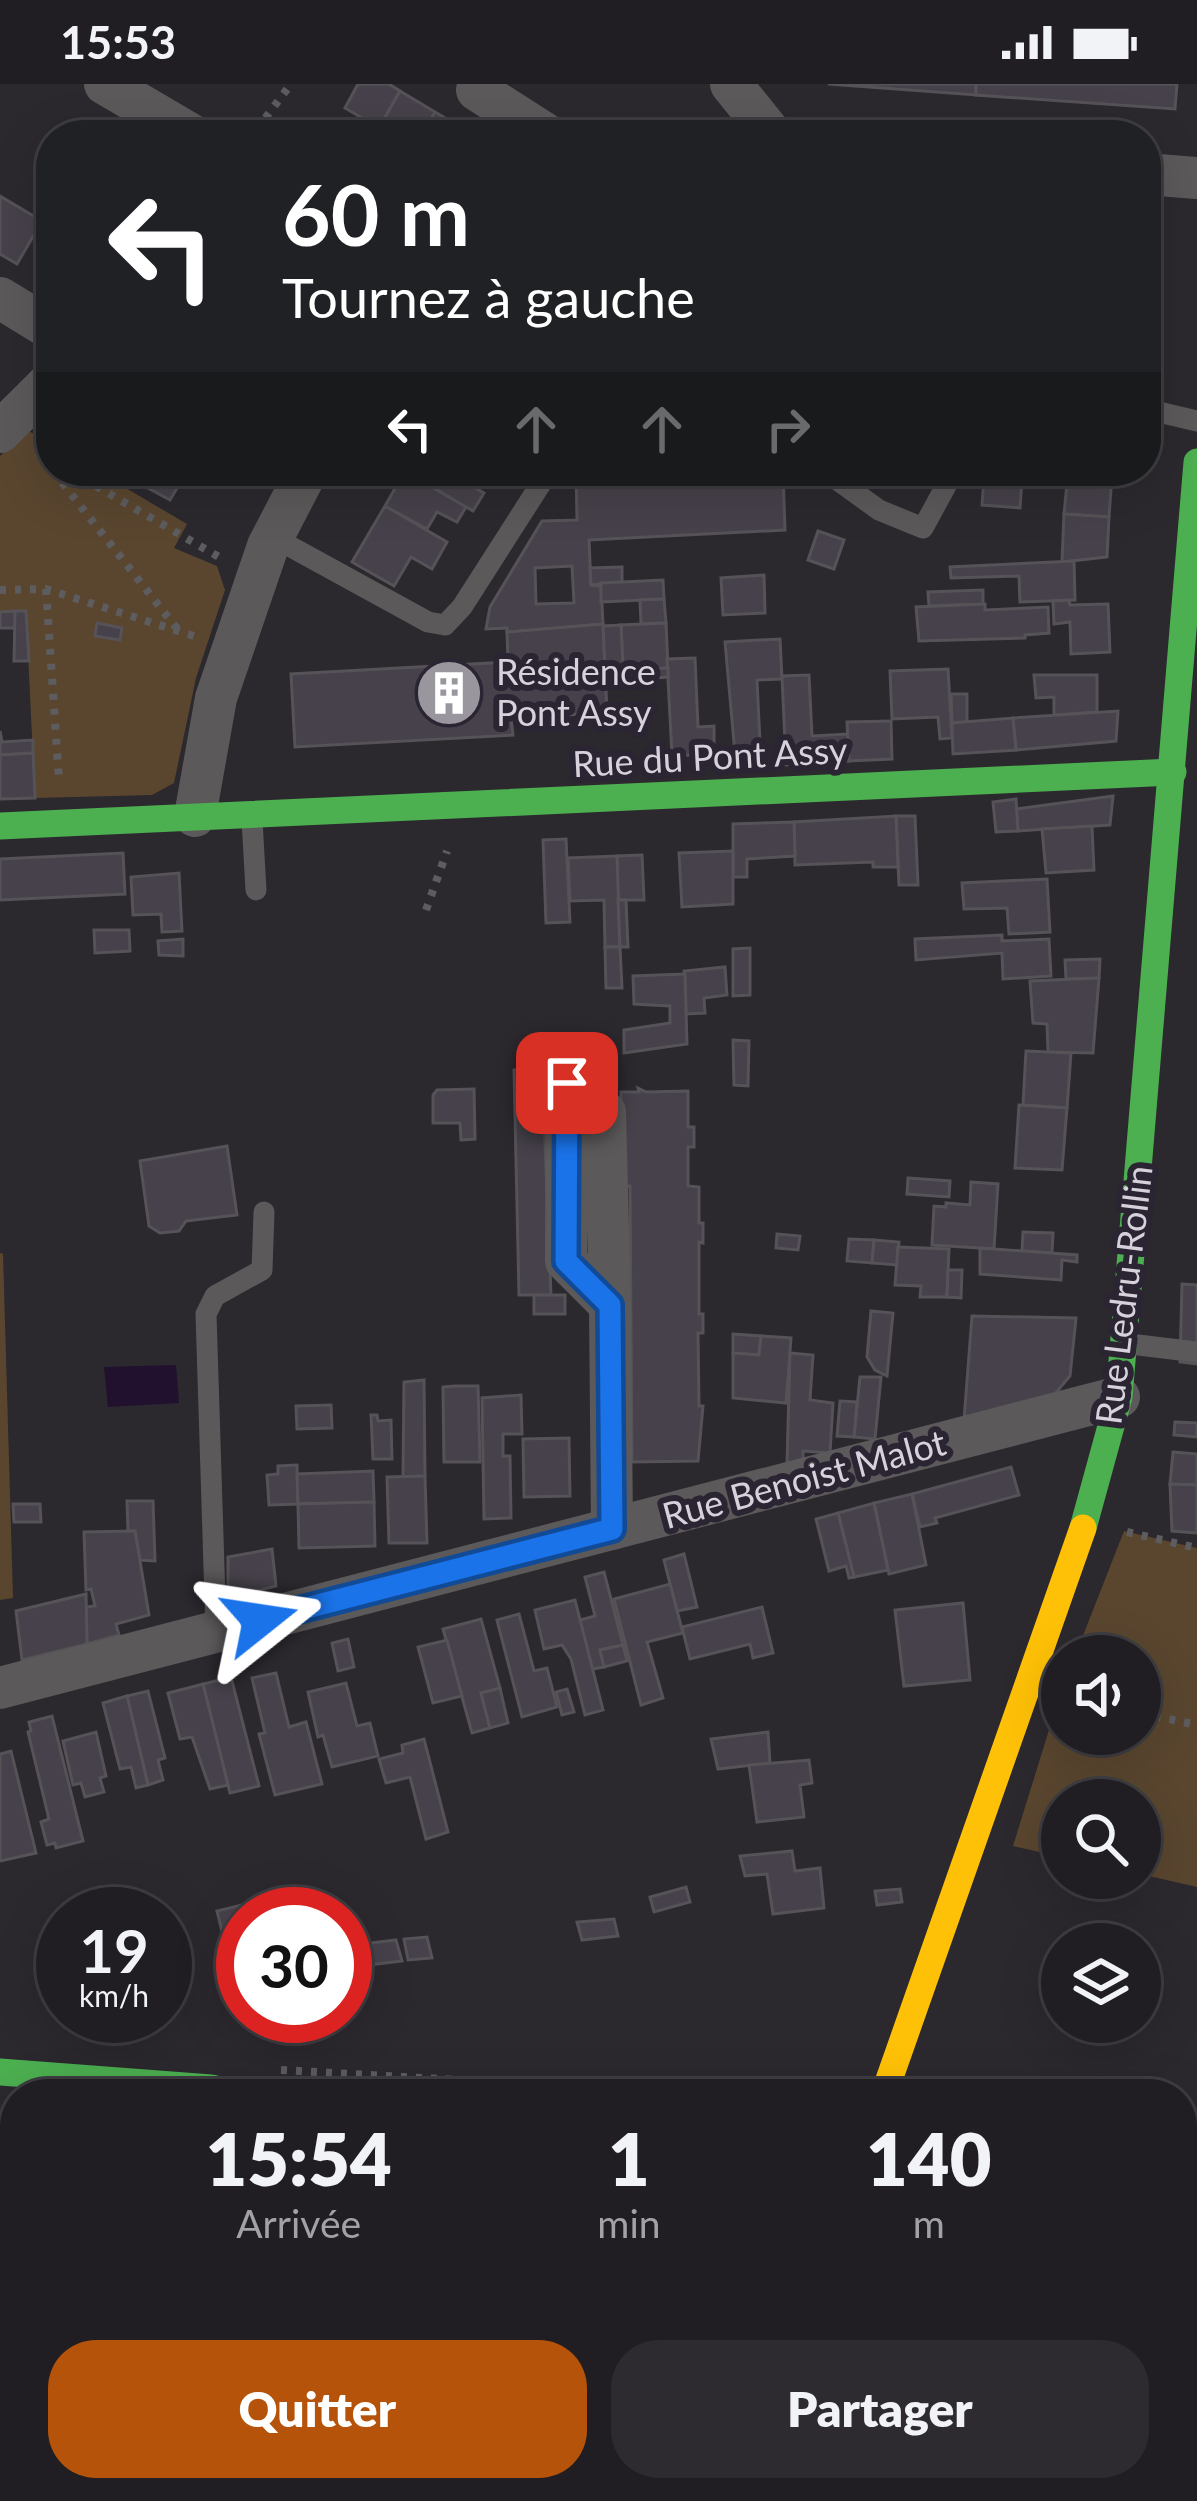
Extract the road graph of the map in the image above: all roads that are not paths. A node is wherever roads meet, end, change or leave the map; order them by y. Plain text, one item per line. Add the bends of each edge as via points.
1 (105, 84) edge
2 (482, 84) edge
3 (731, 84) edge
4 (166, 120) edge
5 (524, 120) edge
6 (760, 120) edge
7 (1161, 175) edge
8 (1197, 178) edge
9 (0, 298) edge
10 (36, 319) edge
11 (36, 396) edge
12 (1161, 413) edge
13 (1197, 421) edge
14 (0, 432) edge
15 (1197, 462) edge
16 (300, 486) edge
17 (539, 486) edge
18 (846, 486) edge
19 (946, 486) edge
20 (273, 537) junction
21 (1173, 772) junction
22 (251, 814) junction
23 (196, 816) junction
24 (0, 826) edge
25 (256, 890) dead end
26 (567, 1083) dead end
27 (604, 1112) dead end
28 (264, 1212) dead end
29 (610, 1305) junction
30 (1124, 1343) junction
31 (1197, 1352) edge
32 (1119, 1397) junction
33 (612, 1529) junction
34 (216, 1631) junction
35 (0, 1688) edge
36 (0, 2072) edge
37 (93, 2079) edge
38 (889, 2079) edge

1 - 4 street
2 - 5 street via 477,90
3 - 6 street
7 - 8 street
9 - 10 street
11 - 14 street
12 - 13 lane
15 - 21 main road, Rue Ledru-Rollin
16 - 20 street
17 - 20 lane via 445,625
18 - 19 lane via 923,528
20 - 23 street via 216,698
21 - 22 main road, Rue du Pont Assy
21 - 30 main road, Rue Ledru-Rollin
22 - 23 main road, Rue du Pont Assy
22 - 25 lane
23 - 24 main road, Rue du Pont Assy
26 - 29 street via 566,1261
27 - 29 street
28 - 34 lane via 262,1270 214,1296 206,1313
29 - 33 street
30 - 31 lane
30 - 32 main road, Rue Ledru-Rollin
32 - 33 street, Rue Benoist Malot
32 - 38 main road, Rue Ledru-Rollin via 1084,1522
33 - 34 street, Rue Benoist Malot
34 - 35 street, Rue Benoist Malot
36 - 37 main road

